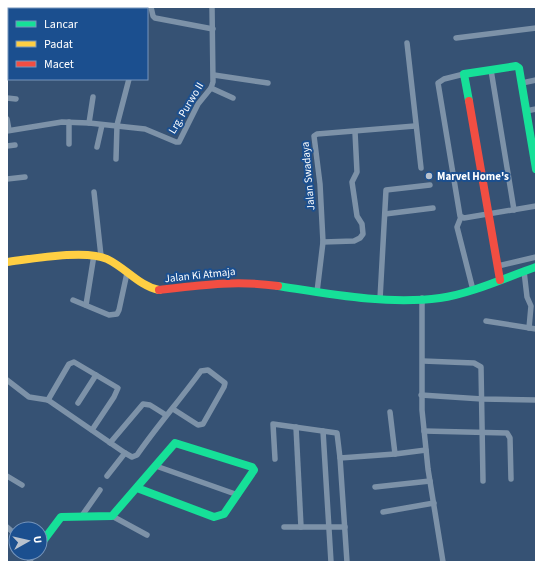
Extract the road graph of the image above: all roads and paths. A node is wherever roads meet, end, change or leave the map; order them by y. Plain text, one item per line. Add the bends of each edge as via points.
1 (151, 7) edge
2 (212, 7) edge
3 (536, 28) edge
4 (213, 29) junction
5 (456, 38) dead end
6 (407, 43) dead end
7 (491, 70) junction
8 (464, 74) junction
9 (214, 75) junction
10 (128, 80) edge
11 (536, 80) edge
12 (268, 83) dead end
13 (522, 83) junction
14 (212, 88) junction
15 (93, 97) dead end
16 (7, 98) edge
17 (233, 98) dead end
18 (16, 99) dead end
19 (536, 109) edge
20 (526, 111) junction
21 (7, 119) edge
22 (70, 122) junction
23 (89, 123) junction
24 (102, 124) junction
25 (118, 125) junction
26 (416, 126) junction
27 (8, 131) edge
28 (355, 132) junction
29 (533, 137) edge
30 (69, 144) dead end
31 (15, 145) dead end
32 (7, 146) edge
33 (97, 147) dead end
34 (116, 159) dead end
35 (536, 166) edge
36 (421, 168) dead end
37 (25, 177) dead end
38 (7, 179) edge
39 (430, 185) dead end
40 (94, 192) dead end
41 (536, 206) edge
42 (433, 208) dead end
43 (514, 210) junction
44 (385, 214) junction
45 (488, 214) junction
46 (461, 217) junction
47 (323, 242) junction
48 (98, 256) junction
49 (536, 257) edge
50 (7, 262) edge
51 (498, 266) junction
52 (536, 267) edge
53 (524, 271) junction
54 (127, 273) junction
55 (500, 280) junction
56 (473, 290) junction
57 (317, 292) junction
58 (422, 298) junction
59 (380, 299) junction
60 (73, 300) dead end
61 (86, 305) junction
62 (486, 321) dead end
63 (529, 328) junction
64 (536, 329) edge
65 (423, 361) junction
66 (96, 375) junction
67 (7, 380) edge
68 (421, 395) junction
69 (482, 399) junction
70 (48, 400) junction
71 (536, 400) edge
72 (78, 403) dead end
73 (173, 409) junction
74 (390, 412) dead end
75 (166, 415) junction
76 (296, 427) junction
77 (92, 430) junction
78 (323, 431) junction
79 (424, 431) junction
80 (482, 433) junction
81 (110, 443) junction
82 (426, 450) junction
83 (125, 453) junction
84 (395, 454) junction
85 (340, 458) junction
86 (275, 459) dead end
87 (156, 466) junction
88 (7, 476) edge
89 (106, 476) dead end
90 (510, 479) dead end
91 (430, 481) junction
92 (483, 481) dead end
93 (22, 485) dead end
94 (375, 487) dead end
95 (137, 488) junction
96 (100, 490) dead end
97 (238, 494) junction
98 (434, 504) junction
99 (383, 512) dead end
100 (112, 516) junction
101 (81, 517) junction
102 (284, 527) dead end
103 (301, 527) junction
104 (329, 527) junction
105 (345, 527) junction
106 (48, 534) edge
107 (147, 535) dead end
108 (331, 562) edge
109 (347, 562) edge
110 (443, 562) edge

1 - 4 street via 155,18
2 - 4 street, Lrg. Purwo II
3 - 5 street
4 - 9 street, Lrg. Purwo II
6 - 26 street
7 - 8 street
7 - 13 street via 518,67
7 - 43 street
8 - 45 street
8 - 46 street via 440,80 438,84
9 - 12 street
9 - 14 street, Lrg. Purwo II
10 - 25 street
11 - 13 street
13 - 20 street
14 - 17 street
14 - 25 street, Lrg. Purwo II via 202,98 178,142 144,129
15 - 23 street
16 - 18 street
19 - 20 street
20 - 29 street
21 - 27 street
22 - 23 street, Lrg. Purwo II
22 - 27 street, Lrg. Purwo II
22 - 30 street
23 - 24 street, Lrg. Purwo II
24 - 25 street, Lrg. Purwo II
24 - 33 street
25 - 34 street
26 - 28 street, Jalan Swadaya
26 - 36 street
28 - 47 street, Jalan Swadaya via 317,134 314,138 320,184
28 - 47 street via 357,172 352,182 357,216 362,224 363,234 354,241
29 - 35 street
31 - 32 street
37 - 38 street
39 - 44 street via 386,190
40 - 48 street
41 - 43 street
42 - 44 street
43 - 45 street
44 - 59 street
45 - 46 street
45 - 51 street
46 - 56 street via 457,227
47 - 57 street, Jalan Swadaya
48 - 50 street via 62,256
48 - 54 street, Jalan Ki Atmaja
48 - 61 street
49 - 51 street
51 - 55 street
52 - 53 street, Jalan Ki Atmaja
53 - 55 street, Jalan Ki Atmaja
53 - 63 street via 527,297 531,306
54 - 57 street, Jalan Ki Atmaja via 148,287 159,290 251,282
54 - 61 street via 117,314 109,314
55 - 56 street, Jalan Ki Atmaja
56 - 58 street, Jalan Ki Atmaja
57 - 59 street, Jalan Ki Atmaja
58 - 59 street, Jalan Ki Atmaja
58 - 65 street
60 - 61 street
62 - 63 street
63 - 64 street
65 - 68 street
65 - 69 street via 480,365
66 - 70 street via 75,362 71,363
66 - 72 street
66 - 77 street via 118,389
67 - 70 street via 29,398
68 - 69 street
68 - 79 street
69 - 71 street
69 - 80 street
70 - 77 street
73 - 73 street via 202,425 225,383 208,370 202,370
73 - 75 street
74 - 84 street
75 - 81 street via 150,405 143,404
75 - 83 street via 137,455 132,457
76 - 78 street
76 - 86 street via 273,424
76 - 103 street
77 - 81 street
78 - 85 street via 337,433
78 - 104 street
79 - 80 street
79 - 82 street
80 - 90 street via 505,433 510,436
80 - 92 street
81 - 83 street
82 - 84 street
82 - 91 street
83 - 89 street
84 - 85 street
85 - 105 street
87 - 95 street
87 - 97 street
87 - 97 street via 173,444 178,443 252,467 254,472
88 - 93 street
91 - 94 street
91 - 98 street
95 - 97 street via 214,517 224,514
95 - 100 street
96 - 101 street
98 - 99 street
98 - 110 street
100 - 101 street
100 - 107 street
101 - 106 street via 61,517
102 - 103 street
103 - 104 street
104 - 105 street
104 - 108 street
105 - 109 street

